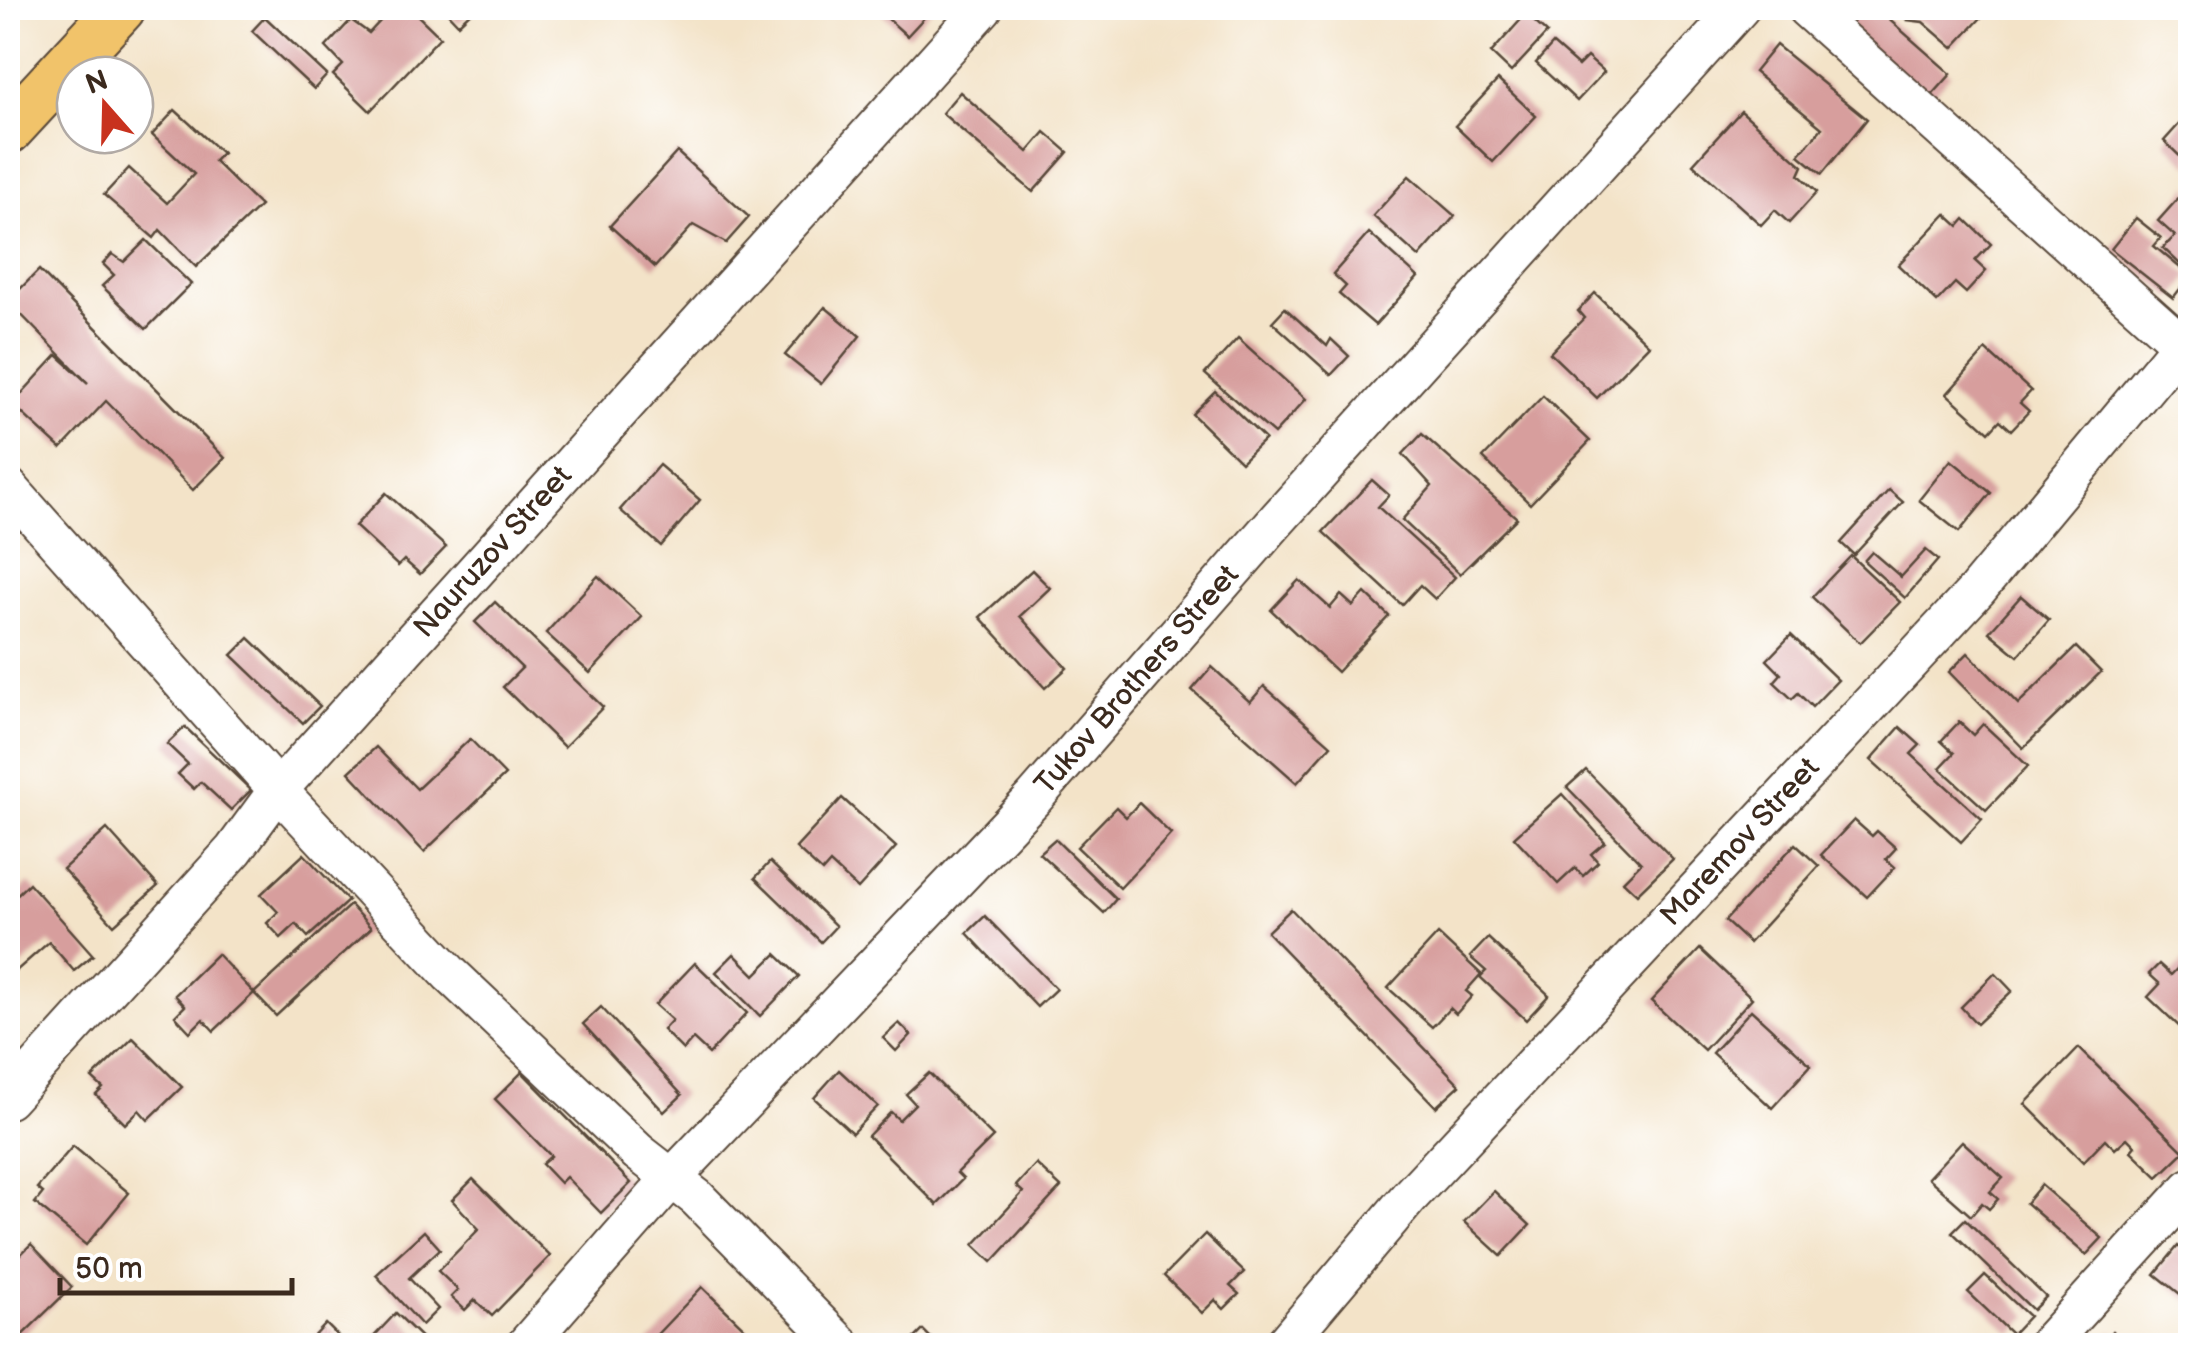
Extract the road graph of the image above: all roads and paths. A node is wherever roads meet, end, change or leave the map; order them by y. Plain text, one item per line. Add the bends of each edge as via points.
1 (121, 8) edge
2 (983, 8) edge
3 (1740, 8) edge
4 (1806, 8) edge
5 (8, 130) edge
6 (2188, 343) edge
7 (8, 488) edge
8 (278, 790) junction
9 (8, 1099) edge
10 (672, 1178) junction
11 (2190, 1188) edge
12 (525, 1346) edge
13 (842, 1346) edge
14 (1282, 1346) edge
15 (2046, 1346) edge

1 - 5 main road
2 - 8 street, Nauruzov Street
3 - 10 street, Tukov Brothers Street via 1034,798
4 - 6 street
6 - 14 street, Maremov Street via 1976,590 1409,1197
7 - 8 street
8 - 9 street, Nauruzov Street via 234,850
8 - 10 street via 450,974
10 - 12 street, Tukov Brothers Street
10 - 13 street
11 - 15 street

